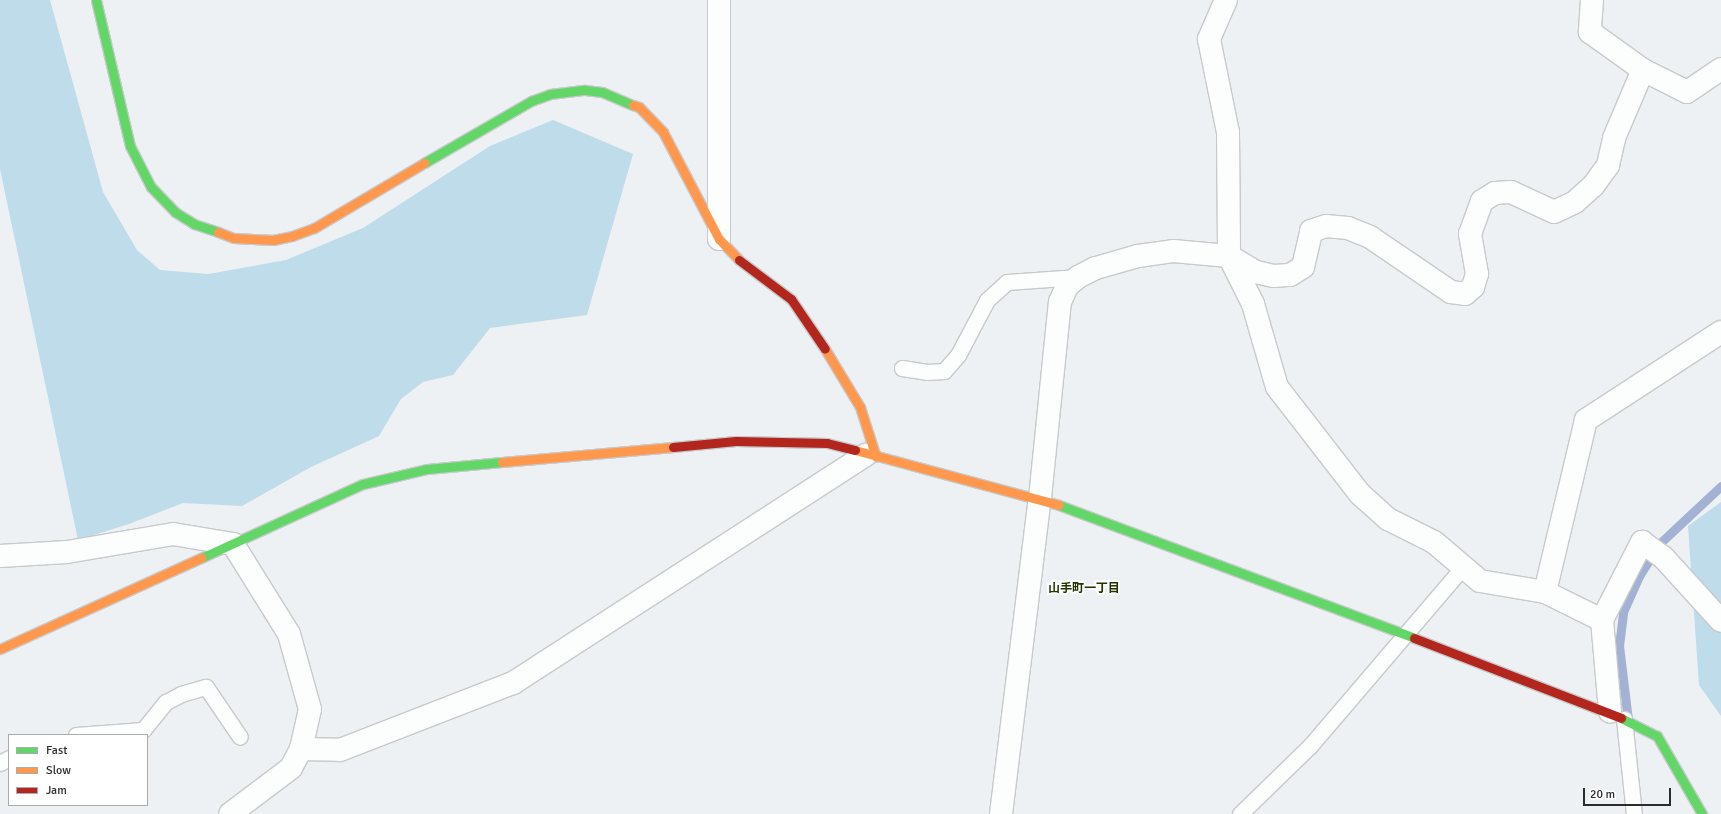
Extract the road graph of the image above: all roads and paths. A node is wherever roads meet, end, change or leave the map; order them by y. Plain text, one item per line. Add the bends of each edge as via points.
1 (96, 0) edge
2 (719, 0) edge
3 (1226, 0) edge
4 (1592, 0) edge
5 (1721, 69) edge
6 (1643, 70) junction
7 (719, 239) junction
8 (1229, 256) junction
9 (1078, 277) junction
10 (1721, 332) edge
11 (902, 368) dead end
12 (871, 456) junction
13 (1040, 498) junction
14 (233, 544) junction
15 (0, 556) edge
16 (1463, 567) junction
17 (1545, 592) junction
18 (1602, 620) junction
19 (1721, 621) edge
20 (1407, 634) junction
21 (0, 649) edge
22 (1617, 715) junction
23 (89, 734) edge
24 (240, 736) dead end
25 (301, 749) junction
26 (230, 814) edge
27 (1001, 814) edge
28 (1240, 814) edge
29 (1634, 814) edge
30 (1702, 814) edge

1 - 7 street via 130,146 140,167 151,187 175,212 214,233 253,240 292,236 314,228 531,101 550,94 585,90 619,97 639,107 651,118 663,132
2 - 7 street
3 - 8 street via 1209,39 1228,132
4 - 6 street via 1590,32
5 - 6 street via 1687,92
6 - 8 street via 1614,138 1608,166 1576,202 1554,212 1511,192 1495,193 1482,202 1470,234 1477,274 1474,287 1465,294 1451,292 1370,237 1348,228 1326,226 1311,231 1303,267 1290,275 1274,276 1256,272
7 - 12 street via 738,259 791,299 812,328 860,407
8 - 9 street via 1173,251 1138,256
8 - 16 street via 1253,304 1277,388 1360,494 1388,519 1434,542
9 - 11 lane via 1007,282 987,300 958,355 944,371 926,372
9 - 13 street via 1067,286 1060,302
10 - 17 street via 1586,420
12 - 13 street
12 - 14 street via 827,444 736,442 427,469 363,484
12 - 25 street via 513,683 340,750
13 - 20 street via 1156,544
13 - 27 street
14 - 15 street via 174,534 67,552
14 - 21 street
14 - 25 street via 289,634 310,709
16 - 17 street via 1480,581
16 - 20 lane
17 - 18 street
18 - 19 street via 1642,542 1663,557
18 - 22 street
20 - 22 street
20 - 28 lane via 1310,746
22 - 29 lane
22 - 30 street via 1657,736
23 - 24 lane via 143,730 166,702 181,694 206,687
25 - 26 street via 291,768

